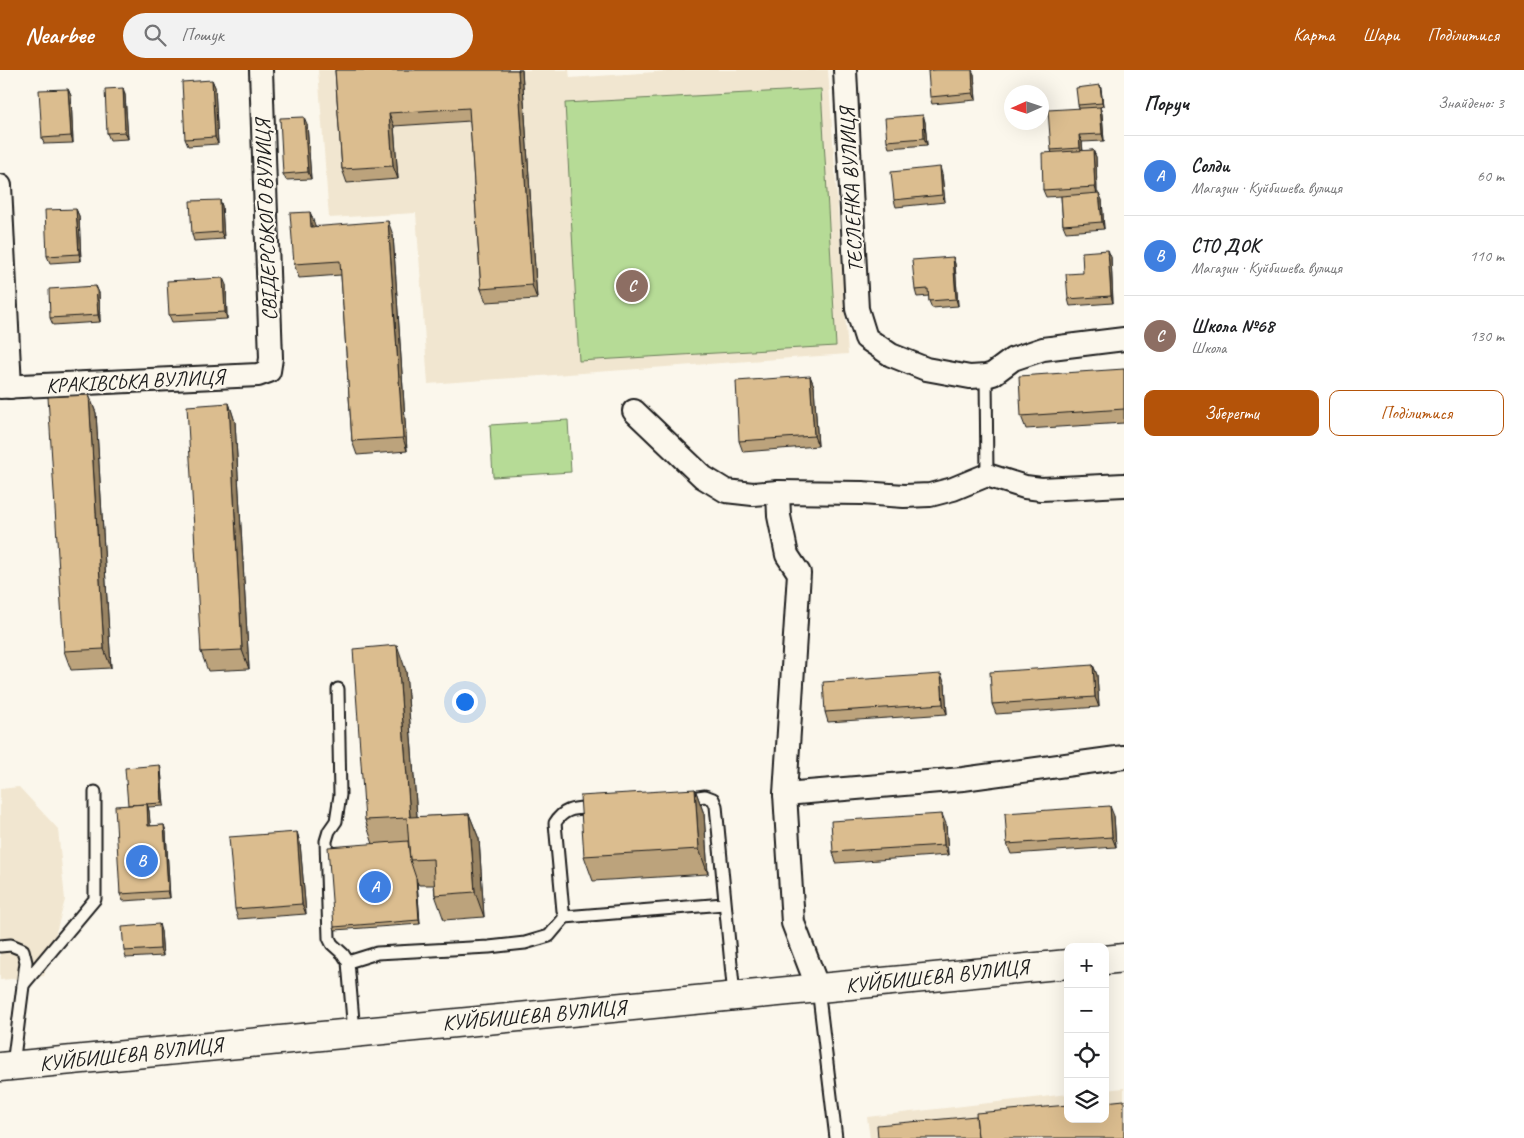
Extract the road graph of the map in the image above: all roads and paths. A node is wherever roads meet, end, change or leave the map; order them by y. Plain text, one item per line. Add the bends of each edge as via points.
1 (261, 70) edge
2 (845, 70) edge
3 (0, 186) edge
4 (1124, 339) edge
5 (269, 370) joint
6 (986, 376) junction
7 (5, 387) edge
8 (634, 411) dead end
9 (986, 475) junction
10 (1124, 485) edge
11 (778, 492) junction
12 (338, 690) dead end
13 (1124, 757) edge
14 (95, 792) dead end
15 (786, 794) junction
16 (676, 799) edge
17 (606, 806) edge
18 (724, 904) junction
19 (565, 917) junction
20 (0, 946) edge
21 (1124, 958) edge
22 (1109, 960) edge
23 (348, 962) junction
24 (1064, 964) edge
25 (23, 985) junction
26 (818, 988) junction
27 (734, 996) junction
28 (354, 1032) junction
29 (7, 1066) edge
30 (836, 1138) edge

1 - 5 street, СВІДЕРСЬКОГО ВУЛИЦЯ
2 - 6 street, ТЕСЛЕНКА ВУЛИЦЯ via 857,309 866,338 892,356 926,370 970,377
3 - 7 street
4 - 6 street via 1043,349 1013,359
5 - 7 street, КРАКІВСЬКА ВУЛИЦЯ via 258,375
6 - 9 lane
8 - 11 street via 703,477 726,491
9 - 10 street via 1041,489
9 - 11 street via 930,495
11 - 15 street via 787,556 798,573
12 - 23 lane via 340,795 336,821 326,841 327,912 329,938
13 - 15 street via 963,779
14 - 25 lane via 95,899
15 - 26 street via 793,923
16 - 18 lane via 705,796 713,799
17 - 19 lane via 567,810 555,823
18 - 19 lane
18 - 27 lane
19 - 23 lane via 549,936 525,943 377,953
20 - 25 lane via 11,945 23,950 26,962
21 - 22 main road
23 - 28 lane
24 - 26 main road, КУЙБИШЕВА ВУЛИЦЯ
25 - 29 lane
26 - 27 main road, КУЙБИШЕВА ВУЛИЦЯ
26 - 30 lane
27 - 28 main road, КУЙБИШЕВА ВУЛИЦЯ
28 - 29 main road, КУЙБИШЕВА ВУЛИЦЯ

